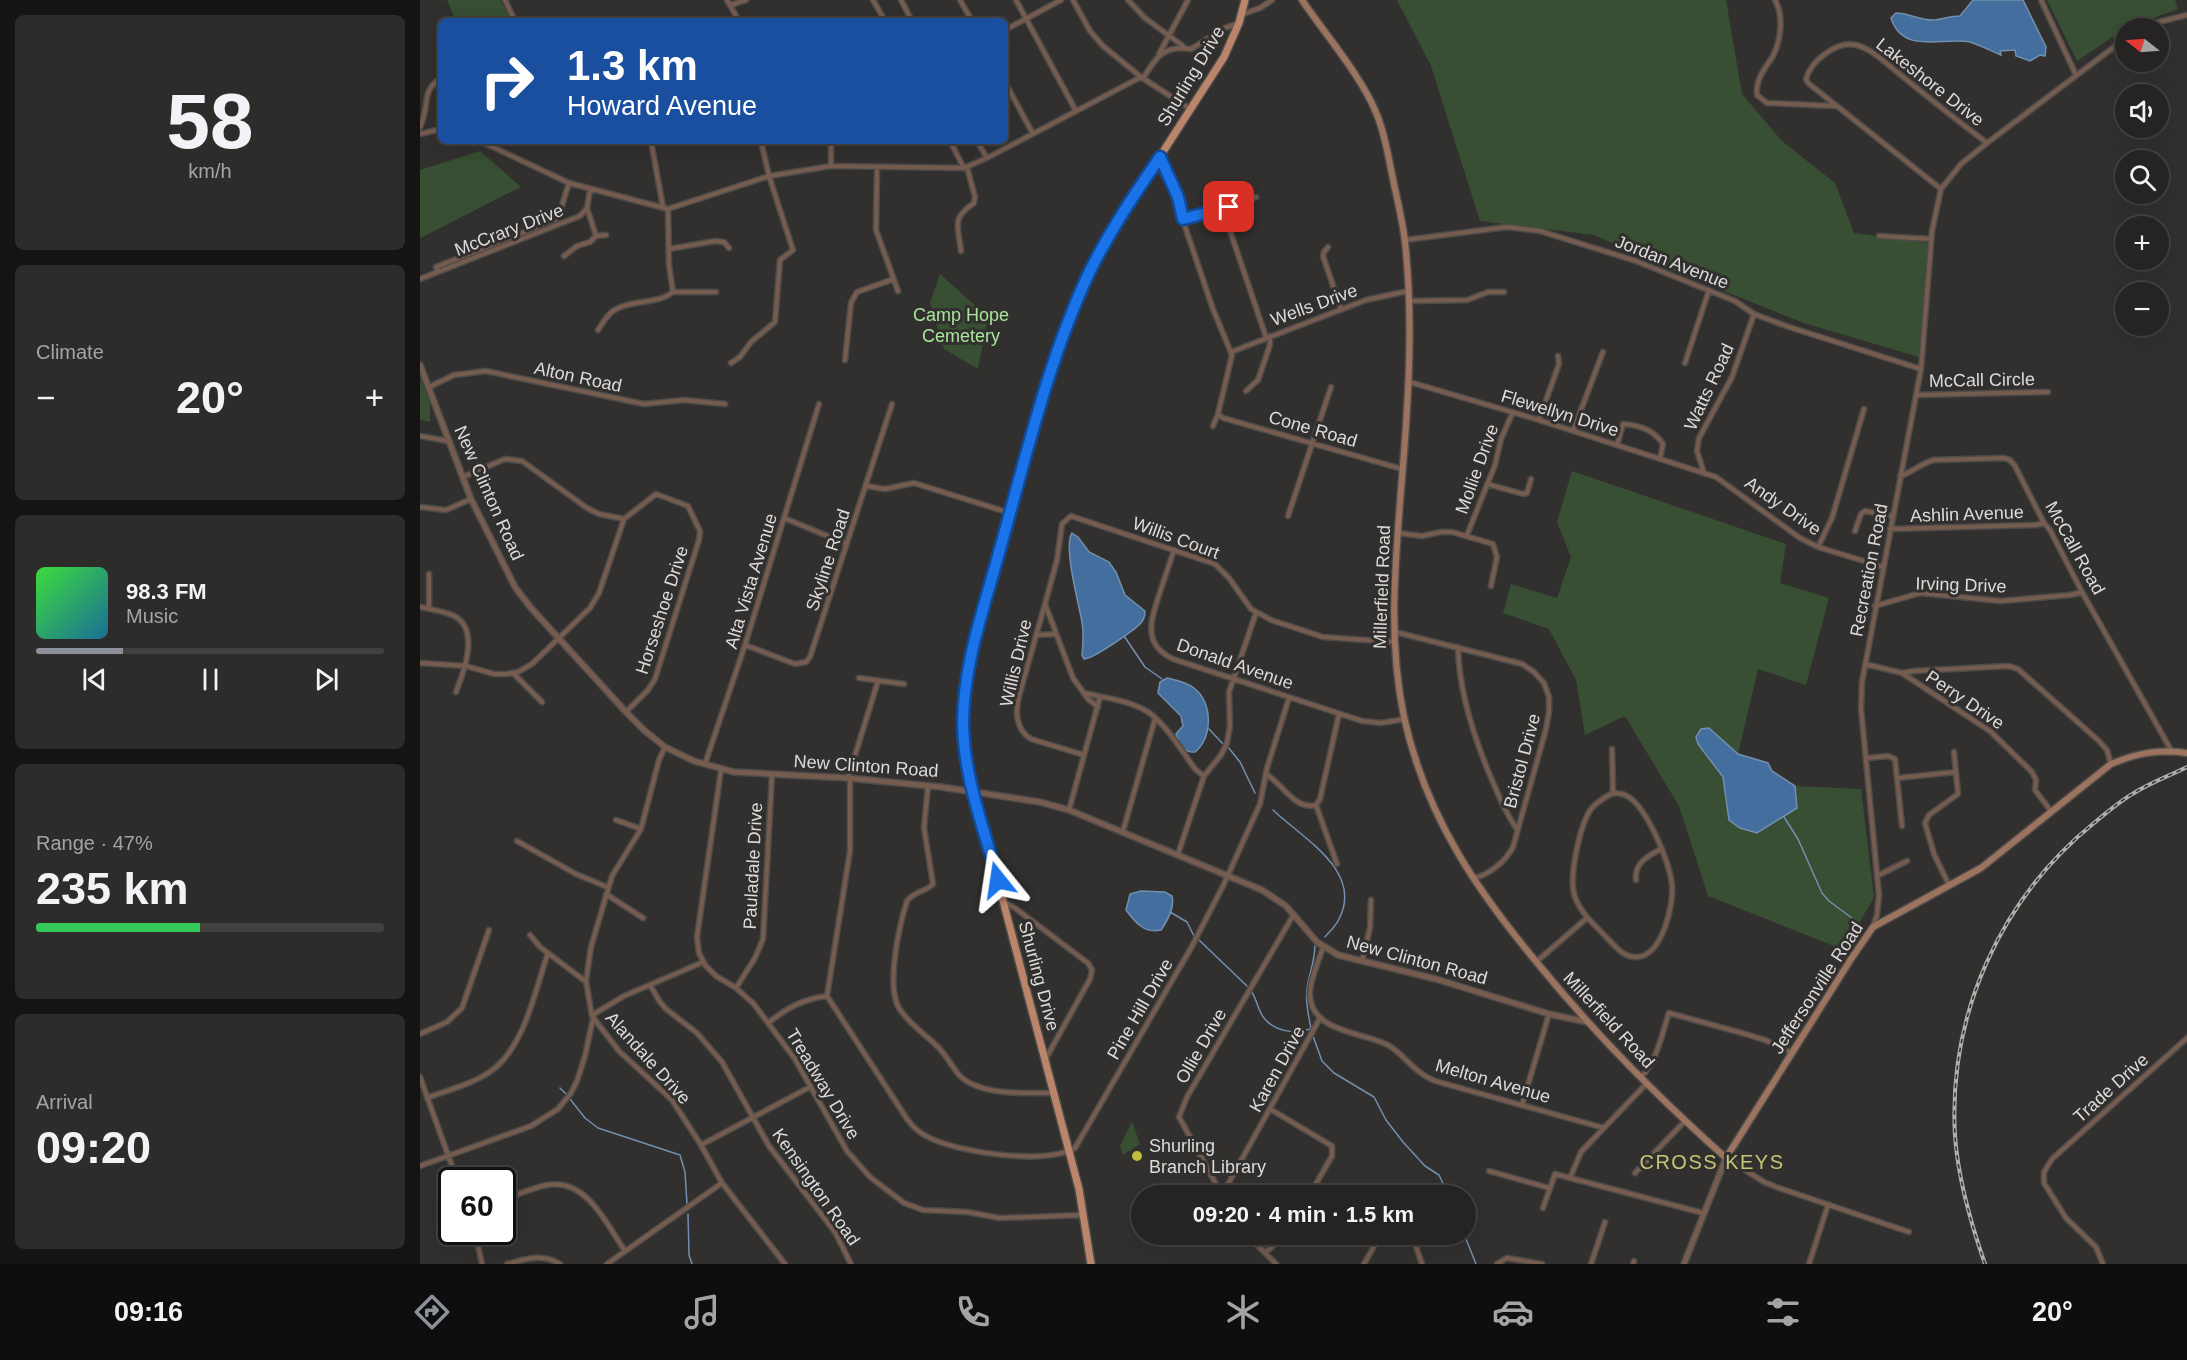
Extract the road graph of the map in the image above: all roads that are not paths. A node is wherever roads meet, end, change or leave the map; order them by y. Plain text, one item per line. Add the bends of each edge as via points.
1 (505, 0) edge
2 (726, 0) edge
3 (746, 0) edge
4 (873, 0) edge
5 (901, 0) edge
6 (960, 0) edge
7 (1016, 0) edge
8 (1061, 0) edge
9 (1073, 0) edge
10 (1128, 0) edge
11 (1188, 0) edge
12 (1245, 0) edge
13 (1272, 0) edge
14 (1302, 0) edge
15 (1775, 0) edge
16 (2041, 0) edge
17 (731, 5) junction
18 (1242, 14) junction
19 (2187, 15) edge
20 (514, 18) edge
21 (738, 18) edge
22 (883, 18) edge
23 (910, 18) edge
24 (970, 18) edge
25 (1026, 19) junction
26 (2169, 20) edge
27 (1239, 23) junction
28 (1008, 28) edge
29 (1170, 37) junction
30 (2115, 46) edge
31 (1183, 47) junction
32 (1158, 55) junction
33 (2076, 75) junction
34 (1142, 77) junction
35 (438, 80) edge
36 (1008, 88) edge
37 (1835, 106) junction
38 (1190, 109) junction
39 (1076, 111) junction
40 (420, 126) edge
41 (438, 130) edge
42 (420, 134) edge
43 (1033, 134) junction
44 (1987, 143) junction
45 (486, 144) edge
46 (652, 144) edge
47 (762, 144) edge
48 (831, 144) edge
49 (952, 144) edge
50 (979, 144) edge
51 (1160, 157) junction
52 (987, 158) junction
53 (831, 166) junction
54 (877, 167) junction
55 (965, 168) junction
56 (769, 176) junction
57 (569, 183) junction
58 (1941, 189) junction
59 (590, 190) junction
60 (1256, 196) dead end
61 (587, 207) junction
62 (663, 207) junction
63 (669, 209) junction
64 (1223, 210) junction
65 (1183, 219) junction
66 (596, 236) junction
67 (606, 236) dead end
68 (1879, 236) dead end
69 (1931, 239) junction
70 (1405, 240) junction
71 (1328, 247) dead end
72 (729, 248) dead end
73 (669, 249) junction
74 (961, 251) dead end
75 (564, 256) dead end
76 (438, 272) junction
77 (420, 279) edge
78 (894, 279) junction
79 (1709, 290) junction
80 (898, 291) dead end
81 (1408, 291) junction
82 (673, 292) junction
83 (716, 292) dead end
84 (1504, 292) dead end
85 (1408, 302) junction
86 (1341, 309) junction
87 (1754, 314) junction
88 (598, 330) dead end
89 (1268, 337) junction
90 (1231, 352) junction
91 (1602, 352) dead end
92 (1558, 356) dead end
93 (845, 360) dead end
94 (731, 363) dead end
95 (1685, 363) dead end
96 (420, 365) edge
97 (1921, 369) junction
98 (1407, 383) junction
99 (429, 387) junction
100 (1331, 387) dead end
101 (1246, 391) dead end
102 (2048, 392) dead end
103 (1916, 395) junction
104 (724, 404) dead end
105 (892, 404) dead end
106 (819, 405) dead end
107 (1864, 409) dead end
108 (1513, 412) junction
109 (1218, 414) junction
110 (1539, 420) junction
111 (1213, 426) dead end
112 (1574, 431) junction
113 (420, 436) edge
114 (448, 441) junction
115 (1313, 443) junction
116 (1617, 445) junction
117 (1660, 459) junction
118 (1403, 469) junction
119 (1704, 473) junction
120 (1900, 476) junction
121 (463, 477) junction
122 (1532, 479) dead end
123 (1487, 484) junction
124 (866, 486) junction
125 (471, 499) junction
126 (420, 507) edge
127 (1010, 514) junction
128 (1288, 516) dead end
129 (1892, 516) junction
130 (1069, 517) joint
131 (784, 518) junction
132 (624, 519) junction
133 (2044, 523) junction
134 (1890, 529) junction
135 (1855, 531) dead end
136 (1398, 533) junction
137 (1467, 535) junction
138 (847, 544) junction
139 (1818, 547) junction
140 (1174, 550) junction
141 (1883, 567) junction
142 (429, 574) dead end
143 (1491, 586) dead end
144 (2082, 592) junction
145 (1045, 604) junction
146 (1875, 606) junction
147 (420, 608) edge
148 (429, 609) junction
149 (1256, 613) junction
150 (1394, 632) junction
151 (1056, 634) junction
152 (1036, 635) junction
153 (559, 639) junction
154 (1394, 642) junction
155 (745, 645) junction
156 (1458, 647) junction
157 (420, 663) edge
158 (1865, 664) junction
159 (466, 666) junction
160 (514, 674) junction
161 (1902, 674) junction
162 (859, 678) dead end
163 (1233, 679) junction
164 (878, 681) junction
165 (904, 684) dead end
166 (456, 692) dead end
167 (1084, 693) junction
168 (1100, 697) junction
169 (1289, 698) junction
170 (542, 702) dead end
171 (1098, 707) junction
172 (626, 712) junction
173 (1339, 714) junction
174 (1155, 719) junction
175 (1405, 719) junction
176 (665, 747) junction
177 (1612, 749) dead end
178 (2171, 750) junction
179 (1954, 752) dead end
180 (2187, 753) edge
181 (1084, 755) junction
182 (1867, 758) junction
183 (2111, 764) junction
184 (705, 765) junction
185 (721, 770) junction
186 (1955, 772) junction
187 (1266, 774) junction
188 (772, 775) junction
189 (1204, 776) junction
190 (849, 778) junction
191 (1898, 778) junction
192 (928, 786) junction
193 (974, 792) junction
194 (1613, 793) junction
195 (1316, 805) junction
196 (1069, 810) junction
197 (2051, 811) junction
198 (615, 820) dead end
199 (1902, 826) dead end
200 (641, 829) junction
201 (1518, 830) junction
202 (1123, 831) junction
203 (517, 841) dead end
204 (1661, 849) junction
205 (1178, 854) junction
206 (1907, 861) dead end
207 (1337, 864) dead end
208 (1227, 874) junction
209 (1877, 876) junction
210 (1472, 878) junction
211 (1636, 880) dead end
212 (1949, 886) junction
213 (607, 887) junction
214 (606, 894) junction
215 (1371, 900) dead end
216 (1004, 902) junction
217 (1294, 914) junction
218 (643, 918) dead end
219 (1587, 918) junction
220 (1873, 927) junction
221 (489, 930) dead end
222 (530, 935) dead end
223 (1323, 947) junction
224 (548, 952) junction
225 (703, 962) junction
226 (1362, 962) junction
227 (1536, 962) junction
228 (586, 981) junction
229 (650, 984) junction
230 (736, 988) junction
231 (827, 996) junction
232 (1549, 1014) junction
233 (592, 1016) junction
234 (1320, 1017) junction
235 (1587, 1022) junction
236 (768, 1023) junction
237 (420, 1034) edge
238 (2187, 1038) edge
239 (1792, 1053) junction
240 (1045, 1060) junction
241 (420, 1077) edge
242 (1641, 1077) junction
243 (1647, 1083) junction
244 (810, 1087) junction
245 (1054, 1093) junction
246 (428, 1098) junction
247 (1522, 1105) junction
248 (1270, 1109) junction
249 (754, 1117) junction
250 (1685, 1121) junction
251 (1604, 1128) junction
252 (701, 1145) junction
253 (1069, 1151) junction
254 (448, 1156) junction
255 (1726, 1158) junction
256 (420, 1166) edge
257 (452, 1167) edge
258 (1489, 1171) dead end
259 (1635, 1173) dead end
260 (1570, 1178) junction
261 (722, 1183) junction
262 (1316, 1184) edge
263 (1216, 1185) edge
264 (1228, 1185) edge
265 (1549, 1188) junction
266 (516, 1196) edge
267 (1828, 1205) junction
268 (1543, 1208) dead end
269 (1703, 1213) junction
270 (1085, 1215) junction
271 (1605, 1222) dead end
272 (1909, 1232) dead end
273 (478, 1245) edge
274 (1257, 1245) edge
275 (1274, 1245) edge
276 (1375, 1245) edge
277 (1415, 1245) edge
278 (625, 1251) junction
279 (1265, 1253) junction
280 (482, 1264) edge
281 (507, 1264) edge
282 (560, 1264) edge
283 (607, 1264) edge
284 (785, 1264) edge
285 (851, 1264) edge
286 (1091, 1264) edge
287 (1276, 1264) edge
288 (1364, 1264) edge
289 (1422, 1264) edge
290 (1497, 1264) edge
291 (1542, 1264) edge
292 (1591, 1264) edge
293 (1684, 1264) edge
294 (1809, 1264) edge
295 (2103, 1264) edge

1 - 20 street
2 - 17 street
3 - 17 street
4 - 22 street
5 - 23 street
6 - 24 street
7 - 25 street
8 - 25 street
9 - 34 street via 1096,38
10 - 29 street
11 - 29 street
12 - 18 main road, Shurling Drive
13 - 18 street
14 - 70 main road, Millerfield Road via 1375,110 1386,144
15 - 37 street via 1779,10 1778,41 1756,86 1757,94 1767,103
16 - 33 street
17 - 21 street
18 - 27 main road, Shurling Drive
19 - 26 street
25 - 28 street
25 - 39 street
27 - 31 street via 1191,49
27 - 38 main road, Shurling Drive via 1224,57
29 - 31 street
29 - 32 street
30 - 33 street
31 - 32 street
32 - 34 street
33 - 44 street
34 - 38 street
34 - 39 street
35 - 40 street via 424,92
36 - 43 street
37 - 44 street, Lakeshore Drive via 1808,83 1808,72 1835,49 1860,45
37 - 58 street, Lakeshore Drive
38 - 51 main road, Shurling Drive
39 - 43 street
41 - 42 street
43 - 52 street
44 - 58 street via 1961,164
45 - 57 street
46 - 62 street
47 - 56 street
48 - 53 street
49 - 55 street
50 - 52 street
51 - 65 street
51 - 127 main road, Shurling Drive via 1107,239 1078,298 1061,342
52 - 55 street
53 - 54 street
53 - 56 street
54 - 55 street
54 - 78 street via 876,230
55 - 74 street via 975,197 957,220
56 - 63 street
56 - 94 street via 793,250 780,260 775,322
57 - 59 street
57 - 76 street via 558,218 436,267
58 - 69 street, Recreation Road
59 - 61 street, McCrary Drive
59 - 62 street
60 - 64 street
61 - 66 street
61 - 76 street, McCrary Drive via 571,221
62 - 63 street
63 - 73 street
64 - 65 street
64 - 89 street
65 - 90 street
66 - 67 street
66 - 75 street
68 - 69 street
69 - 97 street, Recreation Road
70 - 79 street, Jordan Avenue via 1507,227 1533,229 1624,257
70 - 81 main road, Millerfield Road
71 - 86 street via 1323,256
72 - 73 street via 724,242 715,241
73 - 82 street
76 - 77 street, McCrary Drive
78 - 80 street
78 - 93 street via 857,292 851,303
79 - 87 street, Jordan Avenue
79 - 95 street
81 - 85 main road, Millerfield Road
81 - 86 street, Wells Drive
82 - 83 street
82 - 88 street via 664,298 644,300 613,311
84 - 85 street via 1488,292 1467,300
85 - 98 main road, Millerfield Road
86 - 89 street, Wells Drive
87 - 97 street, Jordan Avenue
87 - 119 street, Watts Road via 1732,377 1699,438 1697,451
89 - 90 street, Wells Drive
89 - 101 street via 1270,345 1258,380
90 - 109 street
91 - 112 street
92 - 110 street via 1559,364
96 - 99 street, New Clinton Road
97 - 103 street, Recreation Road
98 - 108 street, Flewellyn Drive
98 - 118 main road, Millerfield Road
99 - 104 street, Alton Road via 454,375 486,371 644,404 684,400
99 - 114 street, New Clinton Road
100 - 115 street
102 - 103 street, McCall Circle
103 - 120 street, Recreation Road
105 - 124 street, Skyline Road
106 - 131 street, Alta Vista Avenue
107 - 139 street via 1832,518
108 - 110 street, Flewellyn Drive
108 - 123 street, Mollie Drive
109 - 111 street
109 - 115 street, Cone Road
110 - 112 street, Flewellyn Drive
112 - 116 street, Flewellyn Drive
113 - 114 street
114 - 121 street, New Clinton Road
115 - 118 street, Cone Road
115 - 128 street
116 - 117 street, Flewellyn Drive
116 - 117 street via 1623,424 1644,428 1657,434 1663,444
117 - 119 street, Flewellyn Drive
118 - 136 main road, Millerfield Road
119 - 139 street, Andy Drive via 1725,482 1788,530
120 - 129 street, Recreation Road
120 - 133 street, McCall Road via 1934,460 2004,458 2015,466
121 - 125 street, New Clinton Road
121 - 132 street via 505,459 522,461 587,508
122 - 123 street via 1523,494
123 - 137 street, Mollie Drive
124 - 127 street via 885,489 914,483
124 - 138 street, Skyline Road
125 - 126 street via 446,510
125 - 153 street, New Clinton Road via 515,587
127 - 193 main road, Shurling Drive via 964,699 964,736
129 - 134 street, Recreation Road
129 - 135 street via 1865,511
130 - 140 street, Willis Court
130 - 145 street, Willis Drive via 1062,524
131 - 138 street
131 - 155 street, Alta Vista Avenue
132 - 153 street via 596,599
132 - 172 street, Horseshoe Drive via 656,494 688,507 700,531 655,679
133 - 134 street, Ashlin Avenue
133 - 144 street, McCall Road
134 - 141 street, Recreation Road
136 - 137 street via 1422,536 1446,531
136 - 150 main road, Millerfield Road
137 - 143 street via 1496,548
138 - 155 street, Skyline Road via 806,662 795,664
139 - 141 street, Andy Drive
140 - 149 street, Willis Court via 1218,567
140 - 163 street, Donald Avenue via 1151,620 1154,642 1173,659
141 - 146 street, Recreation Road
142 - 148 street
144 - 146 street, Irving Drive via 2001,601 1920,593
144 - 178 street, McCall Road
145 - 151 street
145 - 152 street, Willis Drive
146 - 158 street, Recreation Road
147 - 148 street
148 - 159 street via 453,615 462,624 468,640
149 - 154 street via 1323,637
149 - 163 street
150 - 154 main road, Millerfield Road
150 - 156 street, Bristol Drive
151 - 152 street
151 - 167 street via 1073,678
152 - 181 street, Willis Drive via 1017,702 1019,726 1031,740
153 - 160 street via 532,664
153 - 172 street, New Clinton Road
154 - 175 main road, Millerfield Road
155 - 184 street, Alta Vista Avenue
156 - 201 street via 1482,759
156 - 201 street, Bristol Drive via 1522,664 1539,677 1547,690 1548,720
157 - 159 street
158 - 161 street, Perry Drive
158 - 182 street, Recreation Road via 1861,708
159 - 160 street via 494,674
159 - 166 street
160 - 170 street
161 - 183 street via 2009,666 2018,669 2095,736 2107,750
161 - 197 street, Perry Drive via 1990,731 2032,772 2035,790
162 - 164 street
163 - 169 street, Donald Avenue
163 - 189 street via 1227,743
164 - 165 street
164 - 190 street
167 - 168 street
167 - 171 street
168 - 171 street
168 - 174 street via 1134,705
169 - 173 street, Donald Avenue
169 - 187 street, Pine Hill Drive
171 - 181 street
172 - 176 street, New Clinton Road
173 - 175 street, Donald Avenue via 1376,723
173 - 195 street
174 - 189 street
174 - 202 street
175 - 210 main road, Millerfield Road via 1429,796
176 - 184 street, New Clinton Road
176 - 200 street, Alandale Drive
177 - 194 street
178 - 180 main road, Jeffersonville Road
178 - 183 main road, Jeffersonville Road via 2138,754
179 - 186 street
181 - 196 street
182 - 191 street via 1894,757
182 - 209 street, Recreation Road
183 - 197 main road, Jeffersonville Road
184 - 185 street, New Clinton Road
185 - 188 street, New Clinton Road
185 - 225 street via 697,937
186 - 191 street
186 - 212 street via 1958,794 1929,815 1925,823
187 - 195 street via 1298,802
187 - 208 street, Pine Hill Drive via 1260,804
188 - 190 street, New Clinton Road
188 - 230 street, Pauladale Drive via 763,939
189 - 205 street
190 - 192 street, New Clinton Road
190 - 231 street via 849,858
191 - 199 street
192 - 193 street, New Clinton Road
192 - 245 street via 924,828 933,884 907,901 894,975 895,999 900,1010 940,1049 958,1074 972,1084 990,1090
193 - 196 street, New Clinton Road
193 - 216 main road, Shurling Drive
194 - 204 street via 1633,800
194 - 219 street via 1592,807 1573,869 1574,894
195 - 207 street
196 - 202 street, New Clinton Road
197 - 212 main road, Jeffersonville Road via 1996,857
198 - 200 street
200 - 213 street, Alandale Drive
201 - 210 street, Bristol Drive via 1510,854 1484,874
202 - 205 street, New Clinton Road
203 - 213 street
204 - 211 street via 1638,866
204 - 219 street via 1672,882 1672,897 1653,950 1640,957 1624,955
205 - 208 street, New Clinton Road
206 - 209 street
208 - 217 street, New Clinton Road via 1271,895
208 - 253 street, Pine Hill Drive via 1191,948 1075,1148
209 - 220 street, Recreation Road via 1879,904
210 - 227 main road, Millerfield Road
212 - 220 main road, Jeffersonville Road
213 - 214 street, Alandale Drive
214 - 218 street
214 - 228 street, Alandale Drive
215 - 226 street via 1370,928
216 - 240 main road, Shurling Drive
216 - 240 street via 1088,963 1092,970
217 - 223 street, New Clinton Road
217 - 263 street, Ollie Drive via 1186,1097 1179,1117
219 - 227 street
220 - 239 main road, Jeffersonville Road
221 - 237 street via 462,1008 447,1022
222 - 224 street
223 - 226 street, New Clinton Road
223 - 234 street via 1310,993
224 - 228 street
224 - 246 street via 510,1053 485,1075
225 - 229 street
225 - 230 street, Treadway Drive
226 - 232 street, New Clinton Road via 1436,979
227 - 235 main road, Millerfield Road
228 - 233 street, Alandale Drive
229 - 233 street
229 - 249 street, Kensington Road via 660,1002 697,1033 722,1062
230 - 236 street, Treadway Drive
231 - 236 street via 790,1006
231 - 253 street via 907,1119 920,1132 948,1145 1004,1155 1036,1158
232 - 235 street, New Clinton Road
232 - 247 street
233 - 252 street, Alandale Drive via 619,1051 668,1096
233 - 254 street via 579,1073 571,1093 558,1109 531,1126
234 - 247 street, Melton Avenue via 1338,1029 1396,1049 1427,1078
234 - 248 street, Karen Drive
235 - 242 main road, Millerfield Road
236 - 244 street, Treadway Drive
238 - 295 street, Trade Drive via 2052,1159 2044,1172 2044,1184 2060,1210 2096,1247
239 - 242 street via 1765,1040 1669,1013
239 - 255 main road, Jeffersonville Road
240 - 245 main road, Shurling Drive
241 - 246 street
242 - 243 main road, Millerfield Road
243 - 250 main road, Millerfield Road
243 - 251 street
244 - 249 street
244 - 270 street, Treadway Drive via 847,1151 885,1189 910,1206 1011,1219
245 - 253 main road, Shurling Drive
246 - 254 street
247 - 251 street, Melton Avenue
248 - 262 street via 1332,1146 1332,1156
248 - 264 street, Karen Drive
249 - 252 street
249 - 285 street, Kensington Road via 769,1146 835,1232
250 - 255 main road, Millerfield Road
250 - 259 street
251 - 260 street via 1578,1156
252 - 261 street, Alandale Drive
253 - 270 main road, Shurling Drive
254 - 256 street
254 - 257 street
255 - 267 street via 1764,1182
255 - 269 street, Jeffersonville Road
258 - 265 street
260 - 265 street via 1555,1174
260 - 269 street
261 - 278 street
261 - 284 street, Alandale Drive
265 - 268 street
266 - 278 street via 549,1185 570,1187 582,1193
267 - 272 street
267 - 294 street
269 - 293 street, Jeffersonville Road
270 - 286 main road, Shurling Drive
271 - 292 street
273 - 280 street
274 - 279 street
275 - 279 street
276 - 288 street
277 - 289 street
278 - 283 street
279 - 287 street
281 - 282 street via 536,1257
290 - 291 street via 1507,1258

